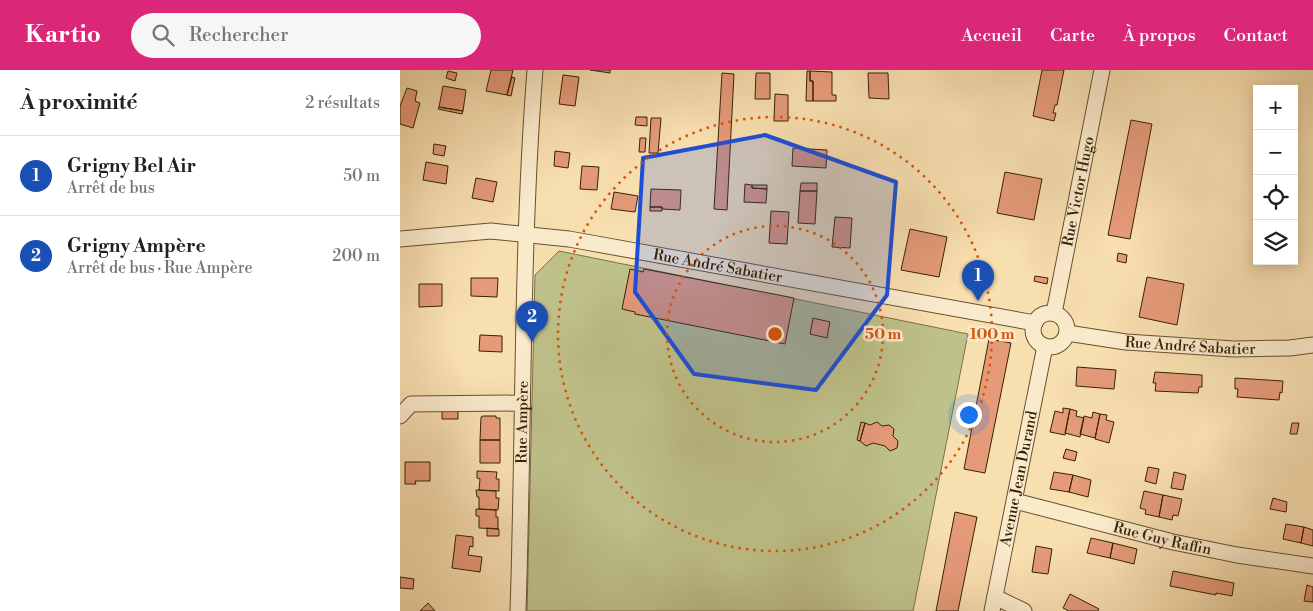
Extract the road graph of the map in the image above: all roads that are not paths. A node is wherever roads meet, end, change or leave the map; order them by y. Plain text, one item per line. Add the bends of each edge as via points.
1 (535, 70) edge
2 (1102, 70) edge
3 (525, 234) junction
4 (400, 238) edge
5 (1054, 313) junction
6 (1035, 323) junction
7 (1067, 333) junction
8 (1313, 345) edge
9 (1045, 346) junction
10 (522, 403) junction
11 (400, 416) edge
12 (1015, 501) junction
13 (1313, 566) edge
14 (994, 604) edge
15 (518, 611) edge
16 (1024, 611) edge

1 - 3 street, Rue Ampère
2 - 5 street, Rue Victor Hugo
3 - 4 street, Rue André Sabatier via 491,230
3 - 6 street, Rue André Sabatier
3 - 10 street, Rue Ampère
5 - 6 street via 1043,314
5 - 7 street via 1065,320
6 - 9 street via 1035,337
7 - 8 street, Rue André Sabatier via 1126,342 1234,349
7 - 9 street via 1057,346
9 - 12 street, Avenue Jean Durand
10 - 11 street via 411,404
10 - 15 street, Rue Ampère
12 - 13 street, Rue Guy Raffin via 1172,542
12 - 14 street, Avenue Jean Durand
14 - 16 street

